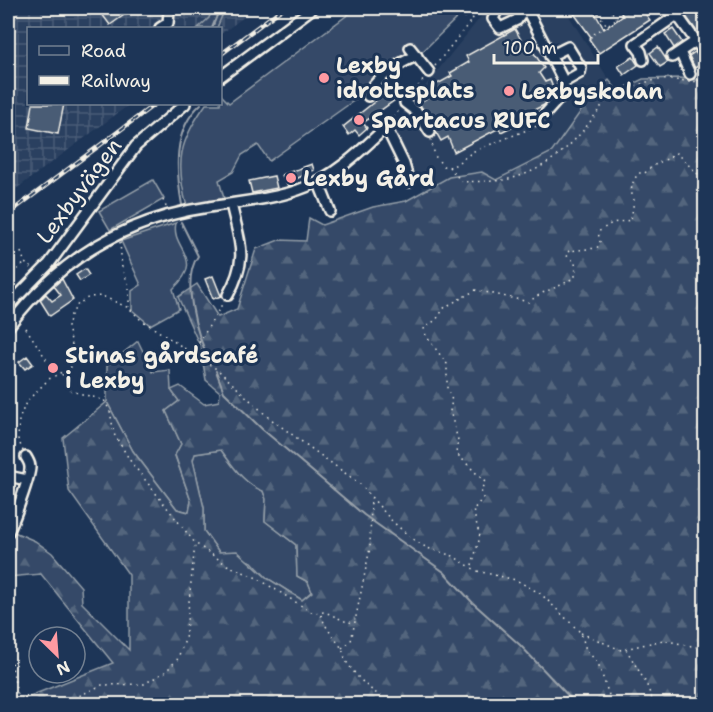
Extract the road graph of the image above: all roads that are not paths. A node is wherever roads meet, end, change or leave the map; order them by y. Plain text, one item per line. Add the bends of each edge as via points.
1 (166, 8) edge
2 (313, 8) edge
3 (498, 8) edge
4 (526, 8) edge
5 (675, 11) edge
6 (162, 27) edge
7 (696, 41) junction
8 (705, 55) edge
9 (550, 56) junction
10 (643, 60) dead end
11 (429, 72) dead end
12 (690, 74) dead end
13 (222, 76) edge
14 (564, 82) junction
15 (368, 96) dead end
16 (405, 103) dead end
17 (184, 105) edge
18 (545, 114) road end
19 (430, 132) road end
20 (318, 182) junction
21 (409, 182) dead end
22 (231, 204) junction
23 (330, 210) dead end
24 (60, 250) junction
25 (72, 260) junction
26 (228, 295) road end
27 (8, 306) edge
28 (8, 327) edge
29 (26, 458) road end
30 (8, 476) edge
31 (27, 480) junction
32 (8, 532) edge

1 - 6 street via 168,23
2 - 13 street
3 - 4 street via 493,18 500,28 517,20
4 - 9 street
5 - 7 street
5 - 10 street via 635,44
7 - 8 street
7 - 12 street via 676,55
9 - 14 street
9 - 14 street via 568,47 573,52 581,68
11 - 15 street via 414,52 370,89
14 - 18 street via 561,96
16 - 19 street via 418,113
17 - 24 street, Lexbyvägen via 129,154
20 - 21 street, Lexbyvägen via 386,127
20 - 22 street, Lexbyvägen via 299,190
20 - 23 street
22 - 25 street, Lexbyvägen via 170,215 116,234
22 - 26 street via 242,268
24 - 25 street
24 - 27 street, Lexbyvägen
25 - 28 street, Lexbyvägen via 28,300
29 - 31 street via 30,467
30 - 31 street
31 - 32 street

